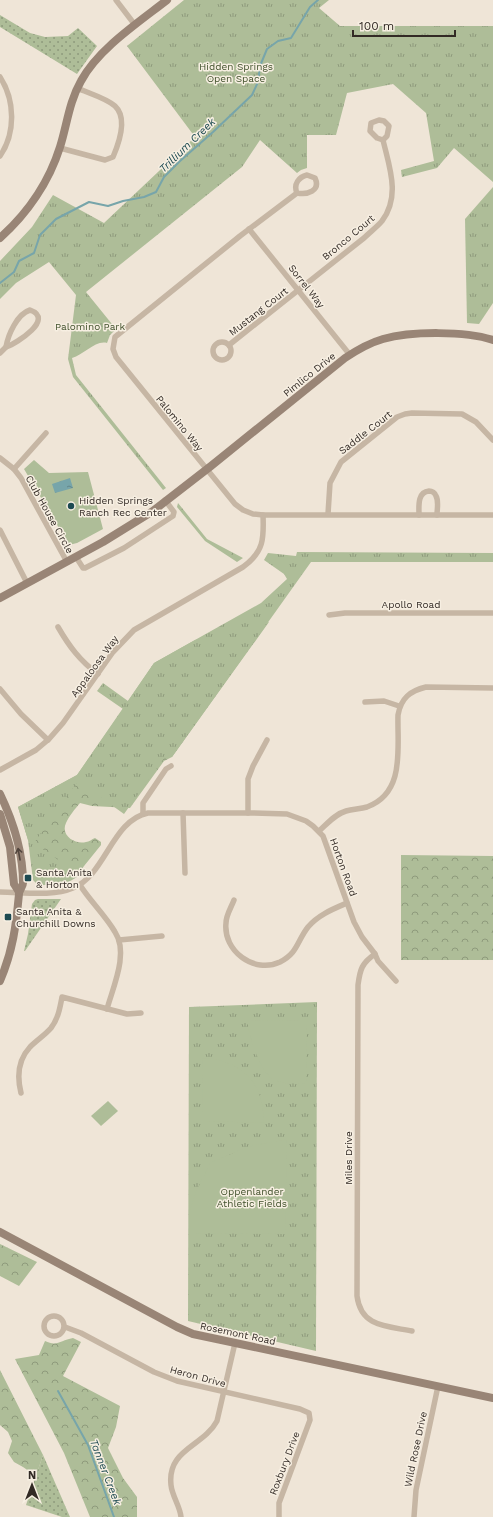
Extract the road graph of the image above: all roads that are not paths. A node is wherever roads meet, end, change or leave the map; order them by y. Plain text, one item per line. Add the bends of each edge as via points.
1 (116, 0) edge
2 (167, 0) edge
3 (136, 25) junction
4 (0, 77) edge
5 (77, 88) junction
6 (383, 140) dead end
7 (60, 148) junction
8 (0, 156) edge
9 (297, 193) dead end
10 (249, 229) junction
11 (0, 239) edge
12 (298, 290) junction
13 (493, 340) edge
14 (229, 345) dead end
15 (6, 347) junction
16 (0, 353) edge
17 (350, 355) junction
18 (46, 433) dead end
19 (493, 440) edge
20 (0, 458) edge
21 (14, 469) junction
22 (206, 470) junction
23 (165, 500) junction
24 (328, 514) junction
25 (263, 515) junction
26 (419, 515) junction
27 (437, 515) junction
28 (493, 515) edge
29 (0, 530) edge
30 (76, 557) junction
31 (66, 562) junction
32 (27, 583) junction
33 (0, 598) edge
34 (493, 613) edge
35 (329, 615) dead end
36 (58, 627) dead end
37 (98, 674) junction
38 (493, 688) edge
39 (0, 689) edge
40 (365, 702) dead end
41 (399, 706) junction
42 (48, 740) junction
43 (267, 740) dead end
44 (171, 766) dead end
45 (0, 770) edge
46 (0, 794) edge
47 (183, 813) junction
48 (248, 813) junction
49 (0, 814) edge
50 (143, 814) junction
51 (319, 831) junction
52 (185, 872) dead end
53 (80, 885) junction
54 (0, 892) edge
55 (19, 892) junction
56 (234, 900) dead end
57 (347, 904) junction
58 (162, 936) dead end
59 (119, 940) junction
60 (375, 954) junction
61 (0, 981) edge
62 (396, 981) dead end
63 (108, 1009) junction
64 (142, 1013) dead end
65 (21, 1093) dead end
66 (0, 1232) edge
67 (65, 1327) dead end
68 (412, 1331) dead end
69 (235, 1343) junction
70 (438, 1386) junction
71 (223, 1392) junction
72 (493, 1398) edge
73 (310, 1416) joint
74 (181, 1517) edge
75 (279, 1517) edge
76 (414, 1517) edge

1 - 3 street
2 - 3 main road
3 - 5 main road via 98,58
4 - 8 street via 10,98 12,120 11,131
5 - 7 main road
5 - 7 street via 114,106 119,112 122,127 119,141 112,157 105,160
6 - 12 street, Bronco Court via 393,184 391,204 382,221
7 - 11 main road via 48,178 34,200
9 - 10 street, Palomino Way
10 - 12 street, Sorrel Way
10 - 22 street, Palomino Way via 115,337 113,344 116,357
12 - 14 street, Mustang Court
12 - 17 street, Sorrel Way
13 - 17 main road, Pimlico Drive via 468,334 404,335 374,342
15 - 15 street via 13,345 36,326 39,321 36,312 25,311 8,338
15 - 16 street
17 - 22 main road, Pimlico Drive
18 - 21 street
19 - 24 street, Saddle Court via 476,422 462,414 412,413 397,417 340,462 330,483
20 - 21 street, Club House Circle
21 - 31 street, Club House Circle via 28,489
22 - 23 main road, Pimlico Drive
22 - 25 street, Palomino Way via 235,504 253,514
23 - 30 main road, Pimlico Drive via 133,524
23 - 30 street via 174,512 173,516 124,548 85,568
24 - 25 street, Palomino Way
24 - 26 street, Palomino Way
25 - 37 street, Appaloosa Way via 263,540 252,560 134,630
26 - 27 street, Palomino Way
26 - 27 street via 419,500 424,492 430,491 437,496
27 - 28 street, Palomino Way
29 - 32 street
30 - 31 main road, Pimlico Drive
31 - 32 main road, Pimlico Drive
32 - 33 main road, Pimlico Drive
34 - 35 street, Apollo Road via 345,612
36 - 37 street via 72,650
37 - 42 street, Appaloosa Way
38 - 41 street via 426,687 410,693
39 - 42 street via 17,710
40 - 41 street via 384,701
41 - 51 street via 397,769 386,795 368,807 345,811
42 - 45 street, Appaloosa Way via 36,750
43 - 48 street via 248,779
44 - 50 street via 166,769 143,803
55 -> 46 main road via 23,885 20,854 13,826
47 - 48 street, Horton Road
47 - 50 street, Horton Road
47 - 52 street
48 - 51 street, Horton Road via 292,815
49 - 55 main road via 8,841 14,884
50 - 53 street via 130,821
51 - 57 street, Horton Road
53 - 55 street via 64,891
53 - 59 street via 116,932
54 - 55 street
55 - 61 main road via 14,941
56 - 57 street via 226,923 230,945 242,958 265,965 278,963 289,956 314,921 325,913
57 - 60 street, Horton Road via 357,927
58 - 59 street
59 - 63 street via 120,960
60 - 62 street, Horton Road
60 - 68 street, Miles Drive via 361,967 358,985 357,1296 360,1310 369,1320
63 - 64 street via 127,1014
63 - 65 street via 62,997 55,1022 30,1047 22,1060 18,1077
66 - 69 main road, Rosemont Road via 177,1327 193,1334
67 - 71 street, Heron Drive via 160,1375
69 - 70 main road, Rosemont Road
69 - 71 street
70 - 72 main road, Rosemont Road
70 - 76 street, Wild Rose Drive via 416,1490
71 - 73 street, Heron Drive via 300,1409
71 - 74 street via 217,1421 211,1430 185,1450 173,1465 171,1485
73 - 75 street, Roxbury Drive via 279,1503

